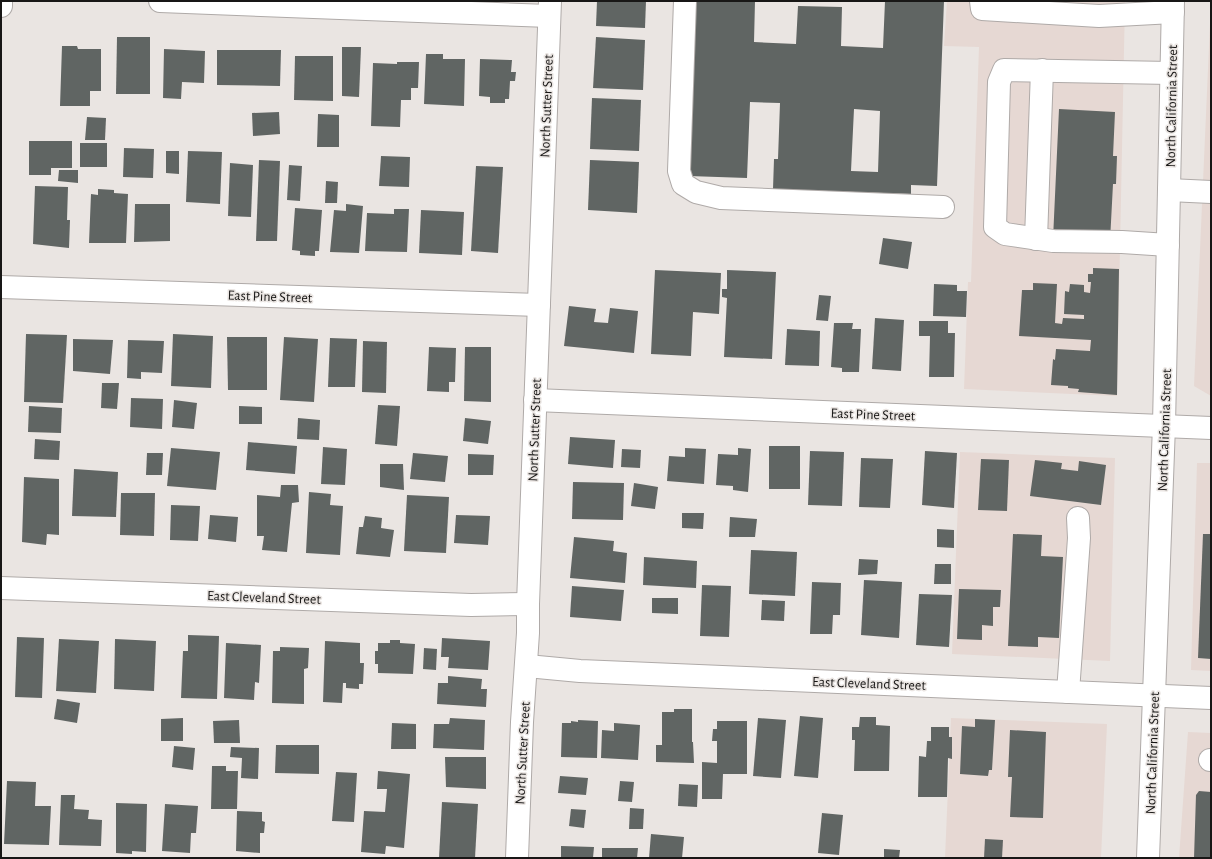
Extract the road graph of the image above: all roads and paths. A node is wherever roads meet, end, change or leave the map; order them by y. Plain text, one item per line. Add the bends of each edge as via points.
1 (1, 1) edge
2 (160, 1) edge
3 (685, 1) edge
4 (981, 1) edge
5 (1, 6) edge
6 (1173, 6) edge
7 (549, 9) edge
8 (1042, 70) junction
9 (1171, 73) junction
10 (1169, 190) junction
11 (1211, 192) edge
12 (943, 207) dead end
13 (1036, 239) junction
14 (1168, 245) junction
15 (1, 287) edge
16 (539, 305) junction
17 (535, 400) junction
18 (1164, 426) junction
19 (1211, 428) edge
20 (1078, 518) dead end
21 (1, 588) edge
22 (528, 604) junction
23 (527, 666) junction
24 (1068, 692) junction
25 (1154, 695) junction
26 (1211, 698) edge
27 (517, 858) edge
28 (1148, 858) edge

1 - 5 street
2 - 7 street
3 - 12 street via 678,171 684,184 696,192 721,198
4 - 6 street via 982,9 1099,16
6 - 9 street, North California Street
7 - 16 street, North Sutter Street
8 - 9 street
8 - 13 street
8 - 13 street via 1004,70 999,82 995,227 1005,234
9 - 10 street, North California Street
10 - 11 street
10 - 14 street, North California Street
13 - 14 street
14 - 18 street, North California Street
15 - 16 street, East Pine Street
16 - 17 street, North Sutter Street
17 - 18 street, East Pine Street
17 - 22 street, North Sutter Street
18 - 19 street, East Pine Street
18 - 25 street, North California Street
20 - 24 street via 1079,538
21 - 22 street, East Cleveland Street via 471,605
22 - 23 street, North Sutter Street
23 - 24 street, East Cleveland Street via 580,671
23 - 27 street, North Sutter Street via 522,722
24 - 25 street, East Cleveland Street
25 - 26 street, East Cleveland Street
25 - 28 street, North California Street

